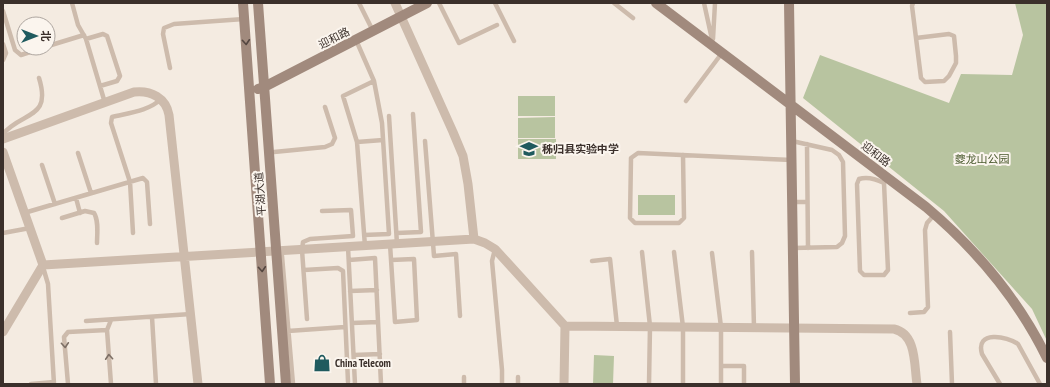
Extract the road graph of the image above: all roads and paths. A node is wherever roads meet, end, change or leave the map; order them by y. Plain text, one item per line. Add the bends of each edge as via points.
1 (72, 3) edge
2 (243, 3) edge
3 (258, 3) edge
4 (262, 3) edge
5 (359, 3) edge
6 (395, 3) edge
7 (427, 3) edge
8 (439, 3) edge
9 (495, 3) edge
10 (614, 3) edge
11 (656, 3) edge
12 (704, 3) edge
13 (715, 3) edge
14 (789, 3) edge
15 (913, 3) edge
16 (3, 11) edge
17 (401, 16) junction
18 (633, 18) dead end
19 (244, 19) junction
20 (497, 25) dead end
21 (373, 31) junction
22 (85, 37) junction
23 (916, 38) junction
24 (356, 40) junction
25 (514, 41) dead end
26 (3, 44) edge
27 (56, 44) edge
28 (713, 46) junction
29 (16, 51) edge
30 (722, 53) junction
31 (3, 60) edge
32 (170, 68) dead end
33 (39, 78) dead end
34 (374, 81) junction
35 (100, 86) junction
36 (266, 86) junction
37 (250, 92) junction
38 (161, 99) junction
39 (686, 101) dead end
40 (105, 102) junction
41 (791, 105) junction
42 (325, 107) dead end
43 (412, 114) dead end
44 (389, 116) dead end
45 (3, 134) edge
46 (3, 139) edge
47 (383, 140) junction
48 (425, 141) dead end
49 (791, 141) junction
50 (357, 142) junction
51 (807, 144) junction
52 (3, 152) edge
53 (274, 152) junction
54 (78, 153) dead end
55 (683, 155) junction
56 (792, 160) junction
57 (42, 165) dead end
58 (886, 180) junction
59 (130, 182) junction
60 (91, 193) junction
61 (76, 198) junction
62 (792, 202) junction
63 (808, 202) junction
64 (55, 204) junction
65 (322, 211) dead end
66 (24, 213) junction
67 (80, 213) junction
68 (935, 214) junction
69 (62, 218) dead end
70 (150, 224) dead end
71 (30, 228) junction
72 (3, 233) edge
73 (132, 233) dead end
74 (397, 233) junction
75 (364, 236) junction
76 (474, 240) junction
77 (433, 242) junction
78 (97, 243) dead end
79 (394, 244) junction
80 (365, 246) junction
81 (348, 247) junction
82 (793, 248) junction
83 (808, 248) junction
84 (302, 250) junction
85 (495, 250) junction
86 (279, 251) junction
87 (261, 252) junction
88 (642, 252) dead end
89 (674, 252) dead end
90 (752, 252) dead end
91 (712, 253) dead end
92 (184, 257) junction
93 (349, 260) junction
94 (391, 260) junction
95 (592, 260) dead end
96 (43, 265) junction
97 (304, 270) junction
98 (377, 290) junction
99 (350, 291) junction
100 (910, 312) dead end
101 (191, 314) junction
102 (460, 316) dead end
103 (152, 317) junction
104 (307, 319) dead end
105 (111, 320) junction
106 (86, 321) dead end
107 (352, 322) junction
108 (378, 322) junction
109 (565, 326) junction
110 (618, 326) junction
111 (650, 326) junction
112 (345, 327) junction
113 (682, 327) junction
114 (721, 327) junction
115 (754, 328) junction
116 (794, 328) junction
117 (107, 330) junction
118 (288, 331) junction
119 (3, 332) edge
120 (950, 332) dead end
121 (380, 354) junction
122 (354, 355) junction
123 (1047, 358) edge
124 (721, 366) junction
125 (464, 377) dead end
126 (518, 377) dead end
127 (348, 382) dead end
128 (54, 383) edge
129 (31, 384) edge
130 (68, 384) edge
131 (111, 384) edge
132 (156, 384) edge
133 (198, 384) edge
134 (270, 384) edge
135 (286, 384) edge
136 (293, 384) edge
137 (355, 384) edge
138 (381, 384) edge
139 (464, 384) edge
140 (502, 384) edge
141 (518, 384) edge
142 (564, 384) edge
143 (649, 384) edge
144 (683, 384) edge
145 (721, 384) edge
146 (744, 384) edge
147 (795, 384) edge
148 (916, 384) edge
149 (952, 384) edge
150 (1000, 384) edge
151 (1040, 384) edge

1 - 22 lane via 78,25
2 - 19 main road, 平湖大道
3 - 36 main road, 平湖大道
4 - 36 lane
5 - 21 lane
6 - 17 street
7 - 17 main road, 迎和路
8 - 20 lane via 459,43
9 - 25 lane
10 - 18 lane
11 - 28 main road, 迎和路
12 - 28 lane
13 - 28 lane
14 - 41 main road
15 - 23 lane
16 - 29 lane
17 - 21 main road, 迎和路
17 - 76 street via 462,156
19 - 32 lane via 174,24 164,28
19 -> 37 main road, 平湖大道
21 - 24 main road, 迎和路
22 - 27 lane
22 - 35 lane
22 - 35 lane via 103,34 107,36 120,76 118,80
23 - 23 lane via 921,78 925,82 944,81 956,62 954,36 949,34
24 - 34 lane
24 - 36 main road, 迎和路
26 - 31 lane via 6,53
28 - 30 main road, 迎和路
30 - 39 lane
30 - 41 main road, 迎和路
33 - 45 lane via 42,99 38,109
34 - 47 lane
34 - 50 lane via 343,96
35 - 40 lane
36 - 37 main road, 迎和路
36 - 53 lane
36 - 86 main road, 平湖大道
37 - 87 main road, 平湖大道
38 - 40 street via 151,93 134,92
38 - 59 lane via 150,107 112,118 111,123
38 - 92 street via 169,115
40 - 46 street
41 - 49 main road
41 - 58 main road, 迎和路
42 - 53 lane via 334,138 332,144 325,147
43 - 74 lane via 421,232
44 - 74 lane
47 - 50 lane
47 - 75 lane via 389,234
48 - 77 lane
49 - 51 lane
49 - 56 main road
50 - 75 lane
51 - 63 lane
51 - 83 lane via 832,150 843,162 845,228 845,236 837,247
52 - 66 street
53 - 86 lane
54 - 60 lane
55 - 55 lane via 638,153 631,158 630,218 635,224 679,224 684,218
55 - 56 lane
56 - 62 main road
57 - 64 lane
58 - 58 lane via 888,270 884,275 864,275 860,271 857,184 859,179 864,177
58 - 68 main road, 迎和路
59 - 60 lane
59 - 70 lane via 143,178 148,182
59 - 73 lane
60 - 61 lane
61 - 64 lane
61 - 67 lane
62 - 63 lane
62 - 82 main road
63 - 83 lane
64 - 66 lane
65 - 84 lane via 351,210 353,236 310,239 303,242
66 - 71 street
67 - 69 lane
67 - 78 lane via 90,211 96,216
68 - 100 lane via 927,223 925,230 928,307 924,312
68 - 123 main road, 迎和路 via 958,235 1003,286 1029,324
71 - 72 lane
71 - 96 street
74 - 79 lane
75 - 80 lane
76 - 77 street
76 - 85 street via 485,243
77 - 79 street
77 - 102 lane via 434,256 456,254
79 - 80 street
79 - 94 lane
80 - 81 street
81 - 84 street
81 - 93 lane
82 - 83 lane
82 - 116 main road
84 - 86 street
84 - 97 lane
85 - 109 street
85 - 140 lane via 492,261
86 - 87 street
86 - 118 lane
86 - 135 main road, 平湖大道
87 - 92 street
87 -> 134 main road, 平湖大道
88 - 111 lane
89 - 113 lane
90 - 115 lane
91 - 114 lane
92 - 96 street
92 - 101 street
93 - 98 lane via 375,258
93 - 99 lane
94 - 94 lane via 394,322 418,320 414,259
95 - 110 lane via 610,259
96 - 119 street
96 - 128 lane via 48,284
97 - 104 lane
97 - 112 lane via 338,268 342,272
98 - 99 lane
98 - 108 lane
99 - 107 lane
101 - 103 lane
101 - 133 street
103 - 105 lane
103 - 132 lane
105 - 106 lane
105 - 117 lane
107 - 108 lane
107 - 122 lane
108 - 121 lane
109 - 110 street
109 - 142 street
110 - 111 street
111 - 113 street
111 - 143 lane
112 - 118 lane
112 - 127 lane
113 - 114 street
113 - 144 lane
114 - 115 street
114 - 124 lane
115 - 116 street
116 - 147 main road
116 - 148 street via 898,330 906,335 910,342
117 -> 130 lane via 68,332 64,337
131 -> 117 lane
118 - 136 lane
120 - 149 lane
121 - 122 lane
121 - 138 lane
122 - 137 lane
124 - 145 lane
124 - 146 lane via 744,366
125 - 139 lane
126 - 141 lane
128 - 129 lane
150 - 151 lane via 980,348 984,340 1000,337 1018,344

